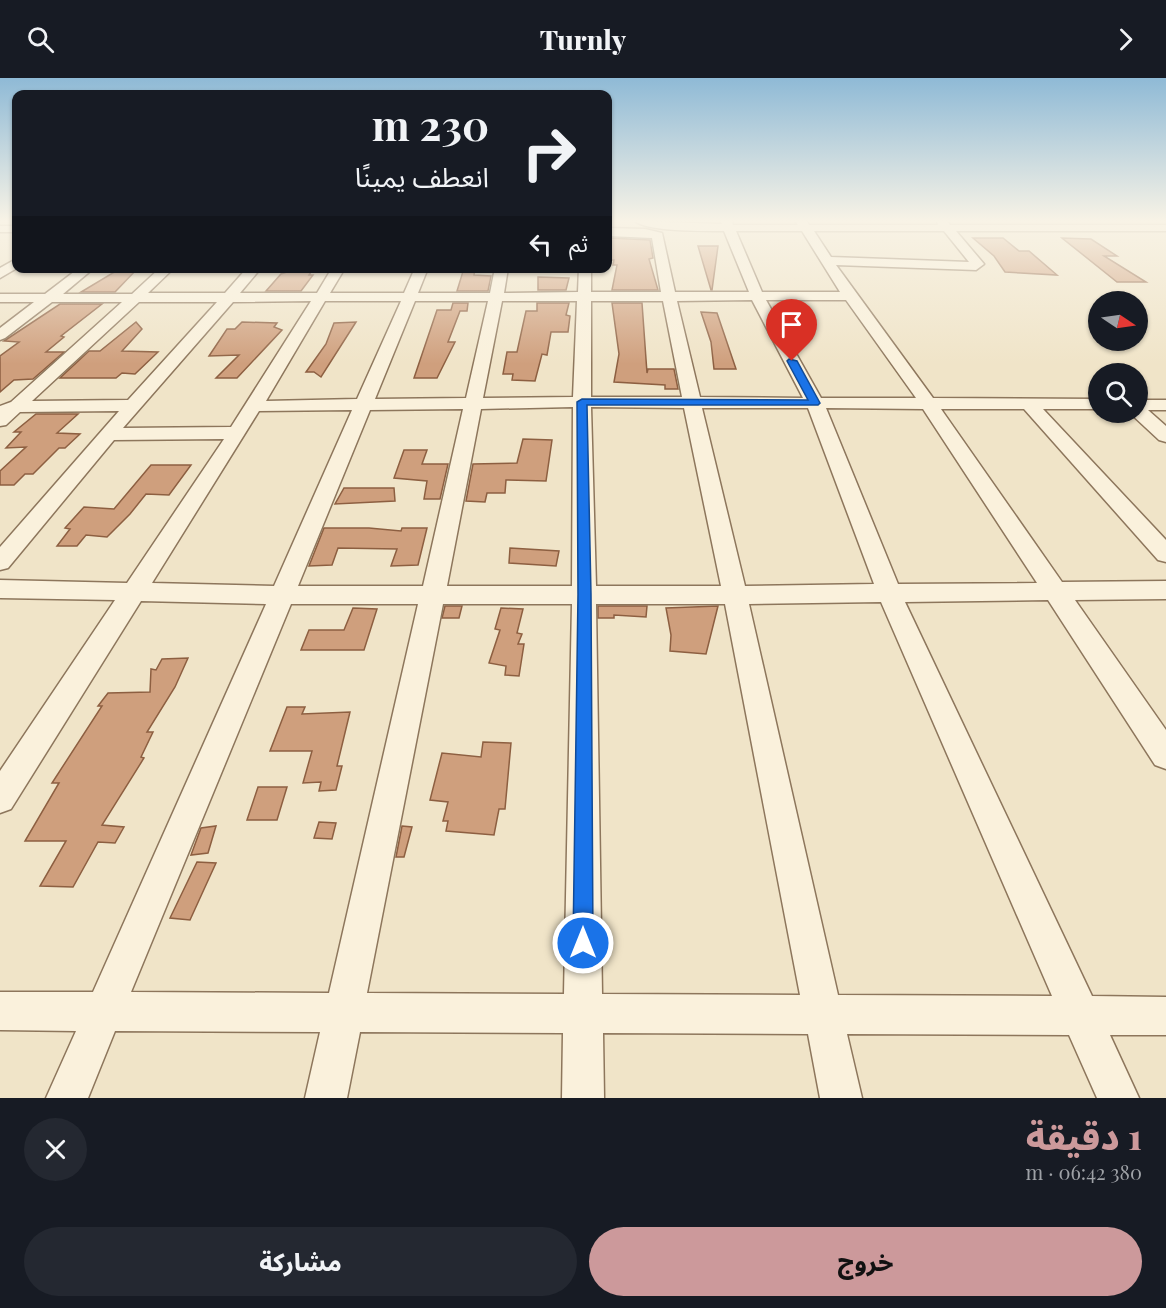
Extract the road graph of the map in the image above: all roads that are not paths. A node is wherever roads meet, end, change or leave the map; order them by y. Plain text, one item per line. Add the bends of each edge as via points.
1 (664, 269) edge
2 (746, 269) edge
3 (832, 269) edge
4 (82, 273) edge
5 (162, 273) edge
6 (250, 273) edge
7 (336, 273) edge
8 (420, 273) edge
9 (501, 273) edge
10 (585, 273) edge
11 (850, 296) junction
12 (758, 297) junction
13 (0, 298) edge
14 (49, 298) junction
15 (134, 298) junction
16 (410, 298) junction
17 (495, 298) junction
18 (584, 298) junction
19 (669, 298) junction
20 (227, 299) junction
21 (319, 299) junction
22 (0, 335) edge
23 (472, 402) junction
24 (582, 402) junction
25 (693, 403) junction
26 (814, 403) junction
27 (928, 403) junction
28 (1029, 404) junction
29 (1088, 404) edge
30 (133, 405) junction
31 (365, 405) junction
32 (1148, 405) edge
33 (1166, 405) edge
34 (255, 406) junction
35 (8, 407) edge
36 (1148, 420) edge
37 (0, 421) edge
38 (237, 433) junction
39 (109, 434) junction
40 (1166, 436) edge
41 (1166, 554) edge
42 (0, 562) edge
43 (0, 590) edge
44 (1053, 590) junction
45 (1166, 590) edge
46 (135, 592) junction
47 (889, 593) junction
48 (584, 594) junction
49 (284, 595) junction
50 (432, 595) junction
51 (735, 595) junction
52 (1166, 754) edge
53 (0, 798) edge
54 (0, 1011) edge
55 (105, 1011) junction
56 (343, 1013) junction
57 (583, 1013) junction
58 (823, 1014) junction
59 (1081, 1016) junction
60 (1166, 1016) edge
61 (67, 1098) edge
62 (326, 1098) edge
63 (583, 1098) edge
64 (841, 1098) edge
65 (1118, 1098) edge

1 - 19 street
2 - 12 street
3 - 11 street
4 - 14 street
5 - 15 street
6 - 20 street
7 - 21 street
8 - 16 street
9 - 17 street
10 - 18 street
11 - 12 street
11 - 27 street
12 - 19 street
12 - 26 street
13 - 14 street
14 - 15 street
14 - 22 street
15 - 20 street
15 - 35 street
16 - 17 street
16 - 21 street
16 - 31 street
17 - 18 street
17 - 23 street
18 - 19 street
18 - 24 street
19 - 25 street
20 - 21 street
20 - 30 street
21 - 34 street
23 - 24 street
23 - 31 street
23 - 50 street
24 - 25 street
24 - 48 street
25 - 26 street
25 - 51 street
26 - 27 street
26 - 47 street
27 - 28 street
27 - 44 street
28 - 29 street
28 - 41 street
30 - 35 street
30 - 39 street
31 - 34 street
31 - 49 street
32 - 33 street
34 - 38 street
35 - 37 street
36 - 40 street
38 - 39 street
38 - 46 street
39 - 42 street
43 - 46 street
44 - 45 street
44 - 47 street
44 - 52 street
46 - 49 street
46 - 53 street
47 - 51 street
47 - 59 street
48 - 50 street
48 - 51 street
48 - 57 street
49 - 50 street
49 - 55 street
50 - 56 street
51 - 58 street
54 - 55 street
55 - 56 street
55 - 61 street
56 - 57 street
56 - 62 street
57 - 58 street
57 - 63 street
58 - 59 street
58 - 64 street
59 - 60 street
59 - 65 street

